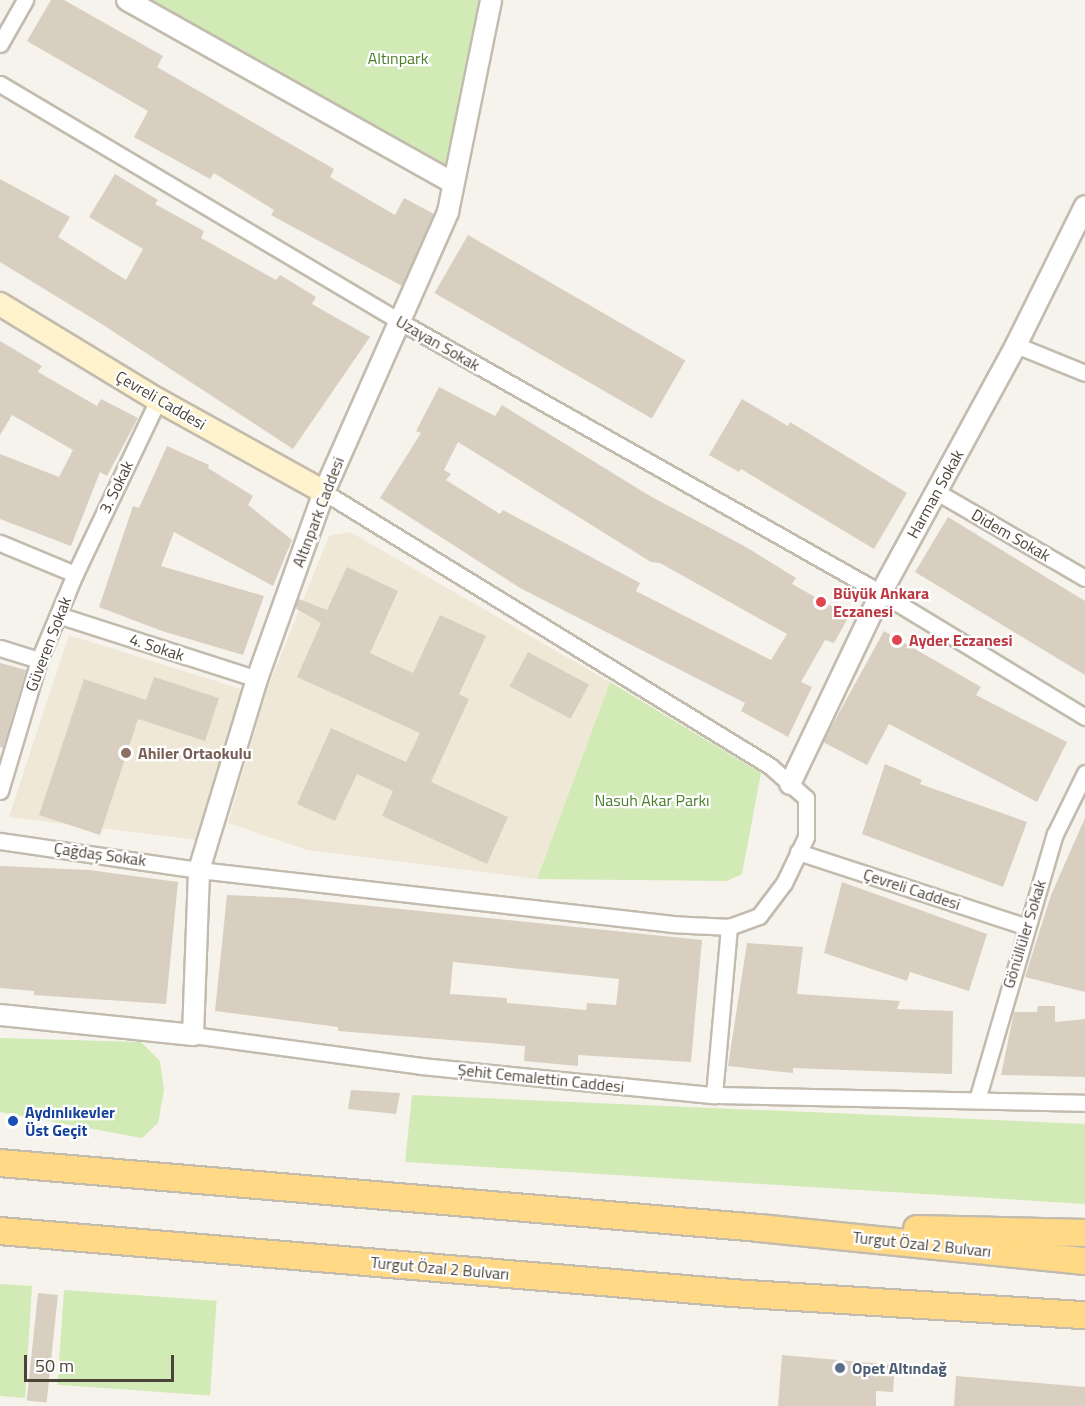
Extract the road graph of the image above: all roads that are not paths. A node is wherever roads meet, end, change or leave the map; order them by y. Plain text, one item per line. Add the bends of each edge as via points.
1 (25, 0) edge
2 (127, 0) edge
3 (491, 0) edge
4 (0, 44) edge
5 (0, 84) edge
6 (453, 183) junction
7 (1084, 209) edge
8 (0, 304) edge
9 (399, 321) junction
10 (1016, 345) junction
11 (1085, 373) edge
12 (158, 400) junction
13 (324, 492) junction
14 (937, 492) junction
15 (0, 543) edge
16 (75, 574) junction
17 (1085, 578) edge
18 (881, 592) junction
19 (58, 615) junction
20 (0, 648) edge
21 (39, 660) junction
22 (257, 679) junction
23 (1085, 717) edge
24 (1085, 773) edge
25 (790, 784) junction
26 (0, 791) edge
27 (0, 841) edge
28 (798, 852) junction
29 (199, 870) junction
30 (1025, 926) junction
31 (729, 927) junction
32 (0, 1015) edge
33 (193, 1035) junction
34 (714, 1095) junction
35 (977, 1100) junction
36 (1085, 1103) edge
37 (0, 1162) edge
38 (759, 1228) junction
39 (0, 1231) edge
40 (1085, 1233) edge
41 (1085, 1260) edge
42 (880, 1303) junction
43 (1085, 1315) edge
44 (1085, 1333) edge

1 - 4 street
2 - 6 street
3 - 6 street, Altınpark Caddesi
5 - 9 street, Uzayan Sokak
6 - 9 street, Altınpark Caddesi via 448,212
7 - 10 street, Harman Sokak
8 - 12 main road, Çevreli Caddesi
9 - 13 street, Altınpark Caddesi
9 - 18 street, Uzayan Sokak
10 - 11 street
10 - 14 street, Harman Sokak
12 - 13 main road, Çevreli Caddesi
12 - 16 street, 3. Sokak
13 - 22 street, Altınpark Caddesi
13 - 25 street via 770,766
14 - 17 street, Didem Sokak
14 - 18 street, Harman Sokak
15 - 16 street, Güveren Sokak
16 - 19 street, Güveren Sokak
18 - 23 street, Uzayan Sokak
18 - 25 street, Harman Sokak
19 - 21 street, Güveren Sokak
19 - 22 street, 4. Sokak
20 - 21 street
21 - 26 street, Güveren Sokak
22 - 29 street, Altınpark Caddesi
24 - 30 street, Gönüllüler Sokak via 1055,834
25 - 28 street via 806,798 806,837
27 - 29 street, Çağdaş Sokak
28 - 30 street, Çevreli Caddesi
28 - 31 street via 784,883 759,916
29 - 31 street, Çağdaş Sokak via 672,924
29 - 33 street, Altınpark Caddesi
30 - 35 street, Gönüllüler Sokak
31 - 34 street
32 - 33 street, Şehit Cemalettin Caddesi
33 - 34 street, Şehit Cemalettin Caddesi via 421,1066
34 - 35 street, Şehit Cemalettin Caddesi
35 - 36 street, Şehit Cemalettin Caddesi
37 - 38 highway, Turgut Özal 2 Bulvarı
38 - 40 highway, Turgut Özal 2 Bulvarı
38 - 41 highway, Turgut Özal 2 Bulvarı
39 - 42 highway, Turgut Özal 2 Bulvarı
42 - 43 highway, Turgut Özal 2 Bulvarı
42 - 44 highway, Turgut Özal 2 Bulvarı

